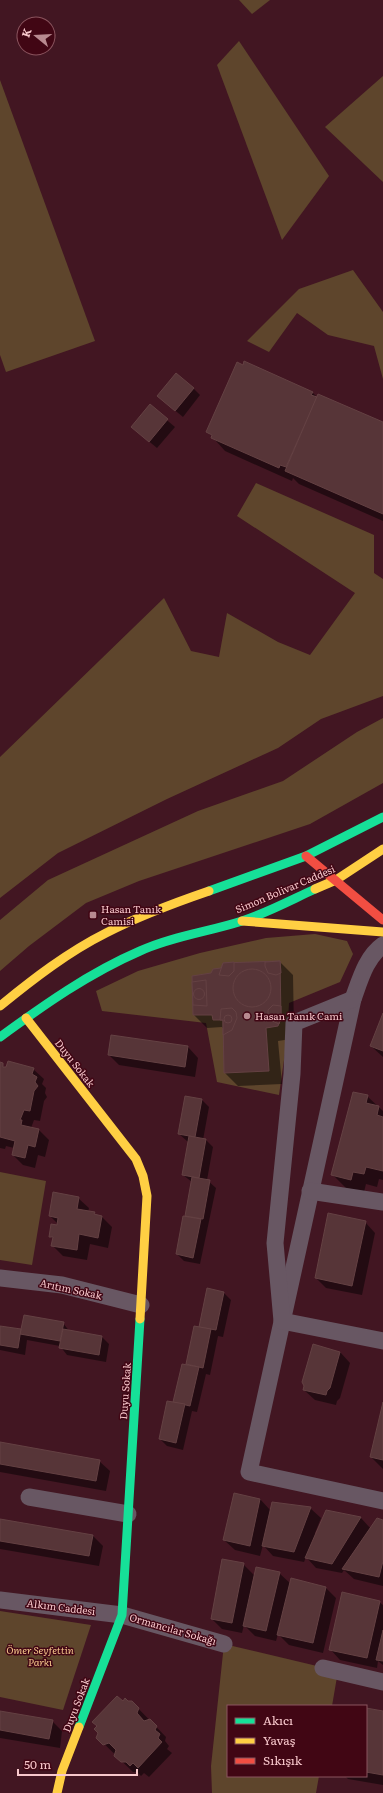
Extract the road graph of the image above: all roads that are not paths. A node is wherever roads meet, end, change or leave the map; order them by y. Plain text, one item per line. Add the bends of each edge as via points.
1 (383, 817) edge
2 (383, 849) edge
3 (306, 856) junction
4 (336, 880) junction
5 (383, 920) edge
6 (242, 921) junction
7 (383, 932) edge
8 (383, 945) edge
9 (353, 999) junction
10 (0, 1006) edge
11 (26, 1018) junction
12 (0, 1036) edge
13 (310, 1191) junction
14 (383, 1202) edge
15 (0, 1278) edge
16 (141, 1305) junction
17 (282, 1320) junction
18 (383, 1341) edge
19 (29, 1497) dead end
20 (383, 1501) edge
21 (128, 1514) junction
22 (0, 1600) edge
23 (122, 1615) junction
24 (224, 1644) dead end
25 (323, 1668) dead end
26 (383, 1682) edge
27 (57, 1793) edge

1 - 3 main road
2 - 4 main road, Simon Bolivar Caddesi
3 - 4 main road
3 - 10 main road via 128,922 42,972
4 - 5 main road
4 - 6 main road, Simon Bolivar Caddesi
6 - 7 main road
6 - 11 main road, Simon Bolivar Caddesi via 192,933 141,950 54,998
8 - 9 street via 364,971
9 - 13 street
9 - 17 street via 294,1023 292,1080 275,1243
11 - 12 main road, Simon Bolivar Caddesi
11 - 16 main road, Duyu Sokak via 136,1159 144,1176 147,1196
13 - 14 street
13 - 17 street
15 - 16 street, Arıtım Sokak via 62,1285
16 - 21 main road, Duyu Sokak
17 - 18 street
17 - 20 street via 248,1472
19 - 21 street
21 - 23 main road, Duyu Sokak
22 - 23 street, Alkım Caddesi
23 - 24 street, Ormancılar Sokağı
23 - 27 main road, Duyu Sokak via 62,1771
25 - 26 street

